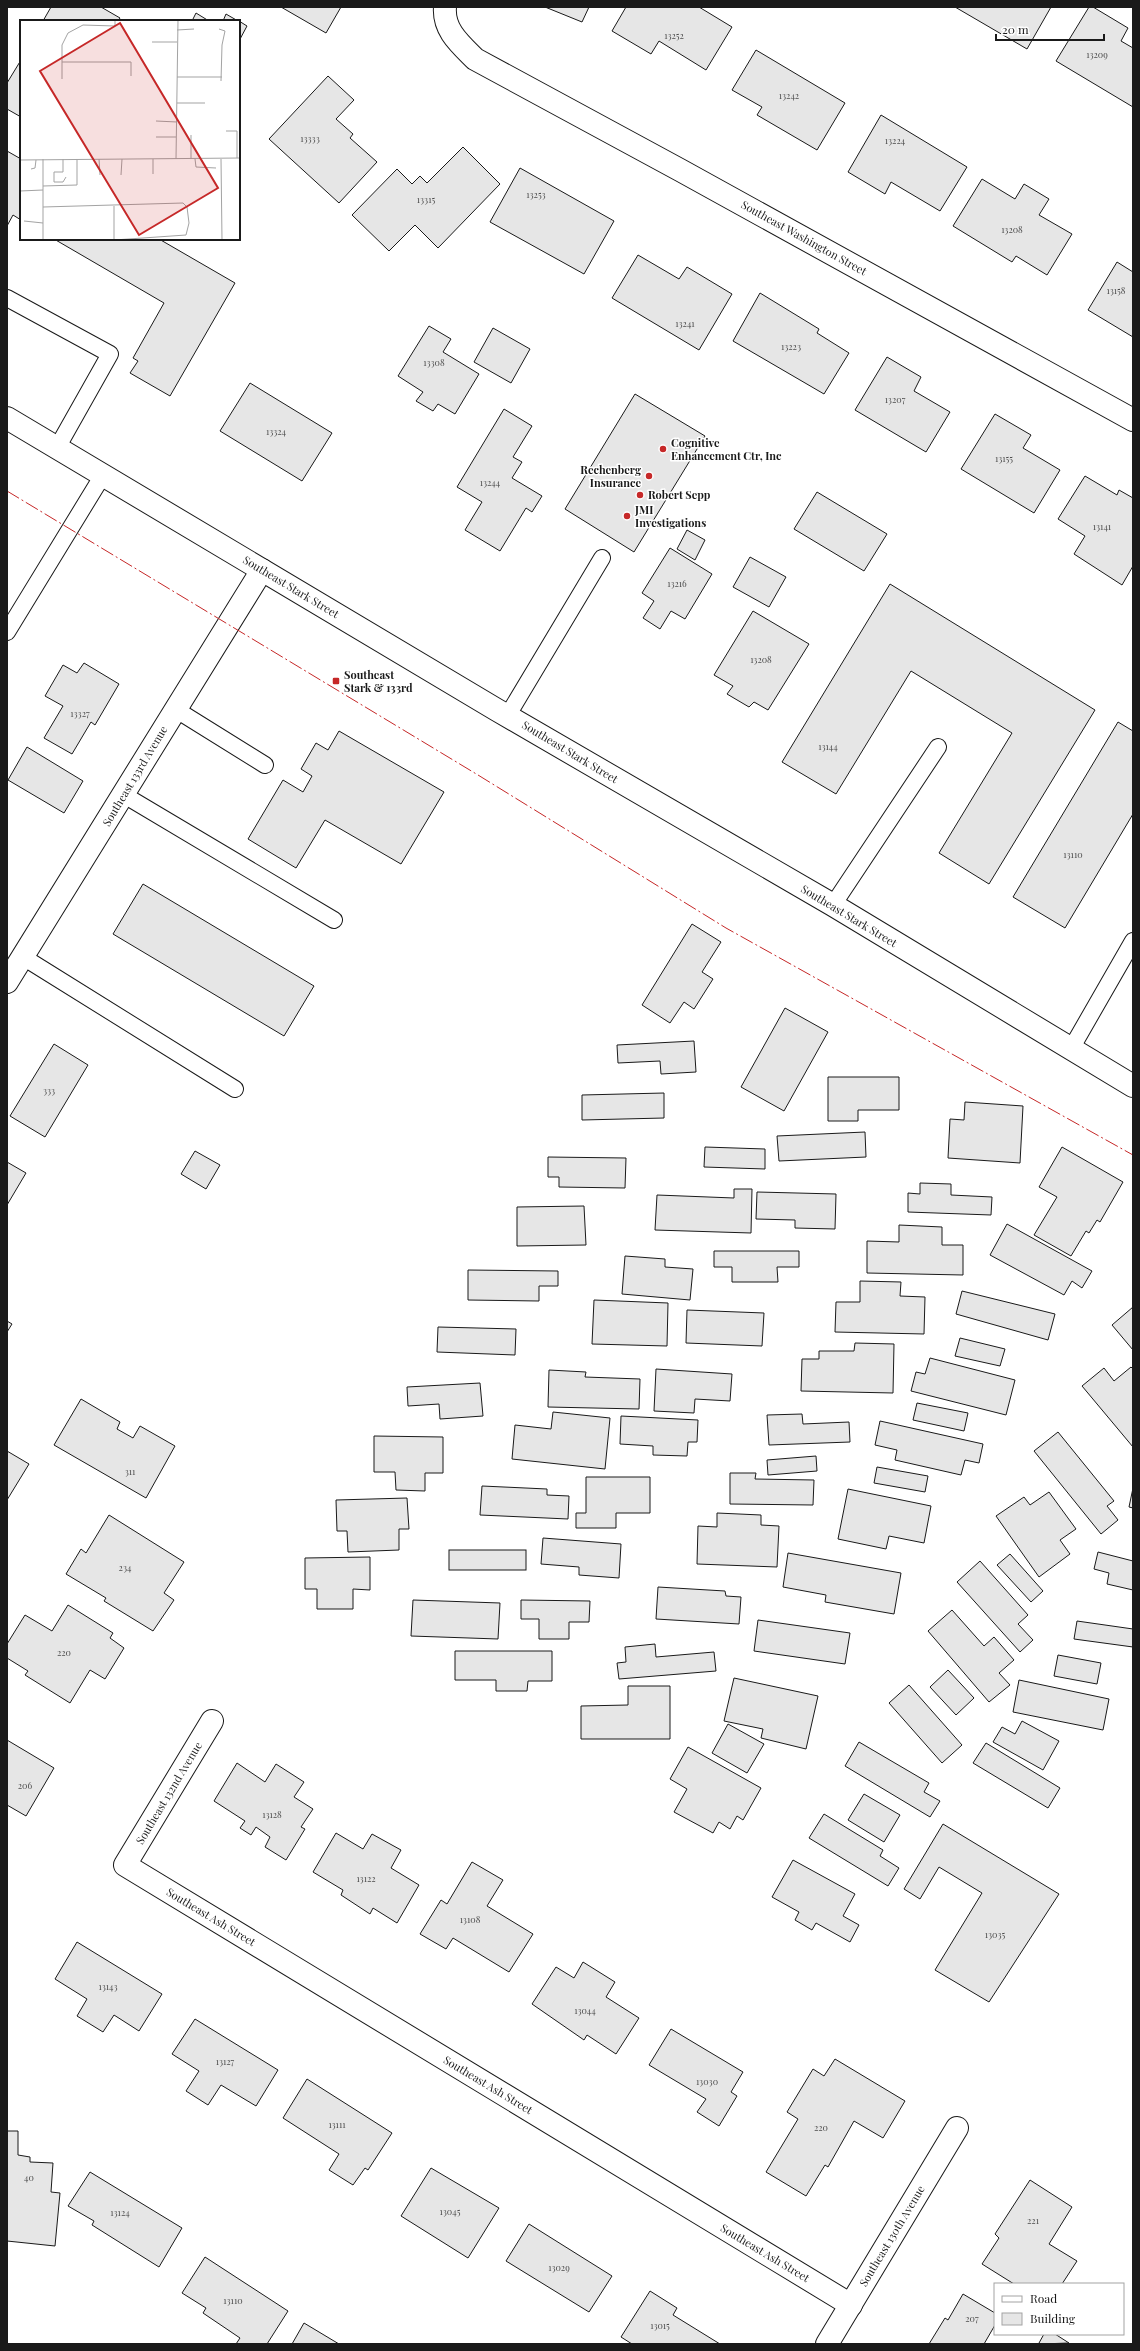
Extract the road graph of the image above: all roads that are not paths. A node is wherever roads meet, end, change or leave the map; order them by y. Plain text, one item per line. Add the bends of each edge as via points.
1 (445, 7) edge
2 (7, 298) edge
3 (7, 418) edge
4 (1133, 420) edge
5 (57, 448) junction
6 (103, 475) junction
7 (602, 558) dead end
8 (262, 570) junction
9 (7, 632) edge
10 (175, 709) junction
11 (508, 715) junction
12 (938, 747) dead end
13 (265, 765) dead end
14 (124, 794) junction
15 (833, 905) junction
16 (334, 920) dead end
17 (1133, 941) edge
18 (23, 957) junction
19 (7, 982) edge
20 (1071, 1049) junction
21 (1133, 1086) edge
22 (235, 1089) dead end
23 (212, 1721) dead end
24 (125, 1865) joint
25 (957, 2128) dead end
26 (851, 2304) junction
27 (827, 2344) edge

1 - 4 street, Southeast Washington Street via 446,25 453,37 474,59
2 - 5 lane via 110,354
3 - 5 street, Southeast Stark Street
5 - 6 street, Southeast Stark Street
6 - 8 street, Southeast Stark Street
6 - 9 lane
7 - 11 lane
8 - 10 street, Southeast 133rd Avenue
8 - 11 street, Southeast Stark Street
10 - 13 lane
10 - 14 street, Southeast 133rd Avenue
11 - 15 street, Southeast Stark Street
12 - 15 lane
14 - 16 lane
14 - 18 street, Southeast 133rd Avenue
15 - 20 street, Southeast Stark Street
17 - 20 lane
18 - 19 street, Southeast 133rd Avenue
18 - 22 lane
20 - 21 street, Southeast Stark Street
23 - 24 street, Southeast 132nd Avenue
24 - 26 street, Southeast Ash Street
25 - 26 street, Southeast 130th Avenue
26 - 27 street, Southeast 130th Avenue

